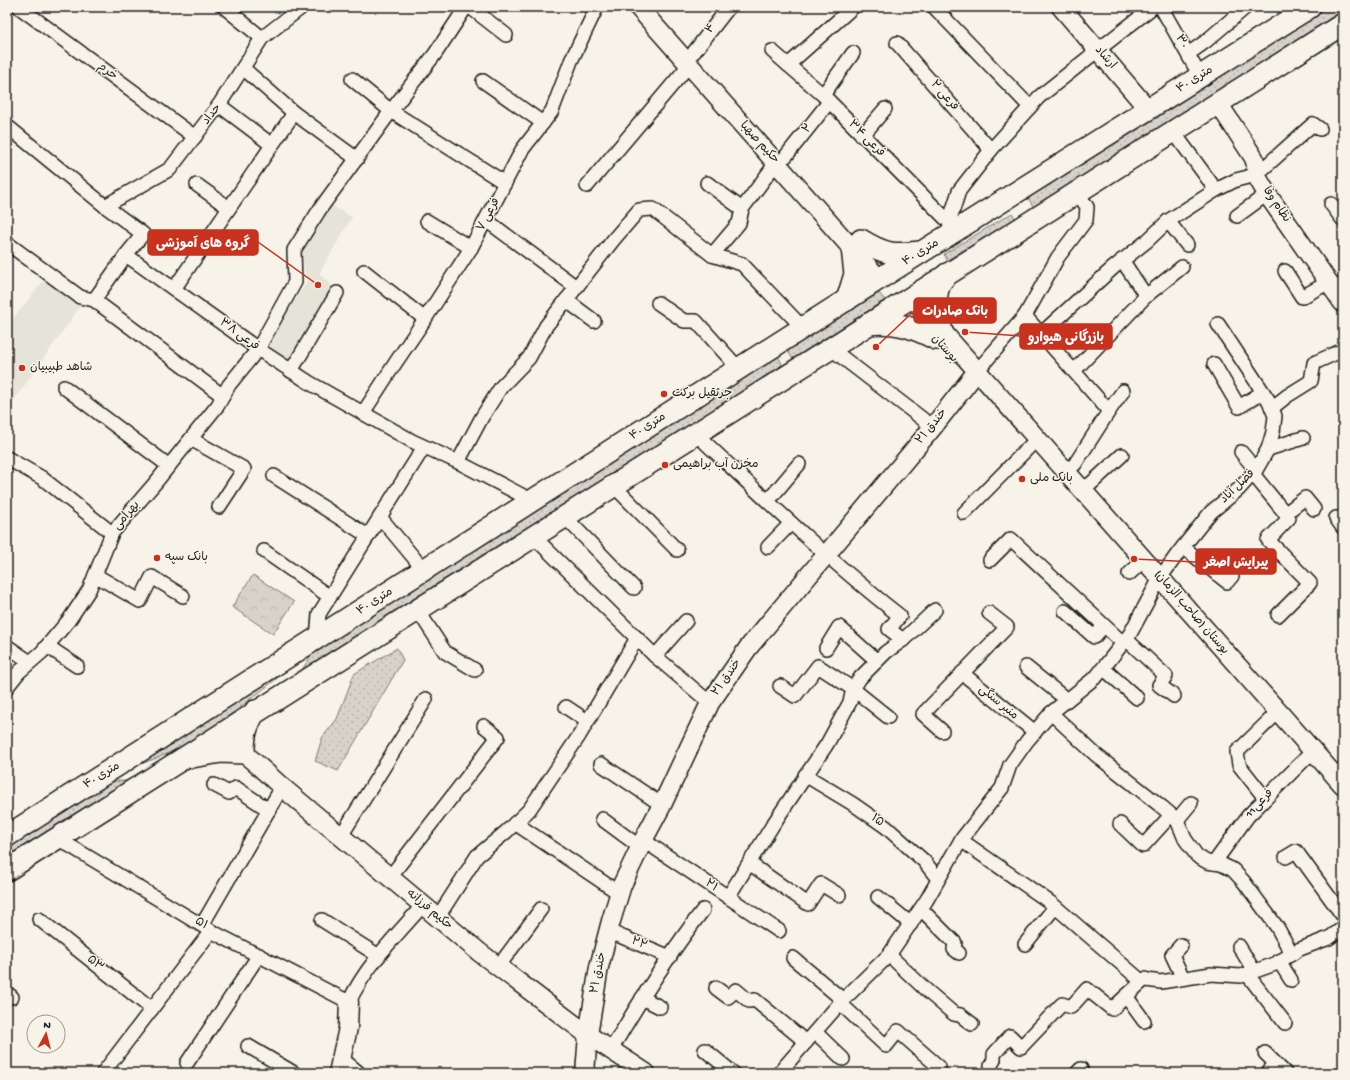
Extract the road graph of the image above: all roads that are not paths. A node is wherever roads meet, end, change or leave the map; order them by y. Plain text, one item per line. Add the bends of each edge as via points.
1 (19, 7) edge
2 (224, 7) edge
3 (302, 7) edge
4 (466, 7) edge
5 (470, 7) edge
6 (597, 7) edge
7 (638, 7) edge
8 (654, 7) edge
9 (729, 7) edge
10 (853, 7) edge
11 (934, 7) edge
12 (1061, 7) edge
13 (1153, 7) edge
14 (1161, 7) edge
15 (1246, 7) edge
16 (1310, 7) edge
17 (1343, 24) edge
18 (506, 35) dead end
19 (262, 38) junction
20 (897, 43) dead end
21 (1098, 50) junction
22 (772, 51) dead end
23 (854, 53) dead end
24 (1188, 54) junction
25 (691, 58) junction
26 (788, 65) junction
27 (243, 68) junction
28 (1200, 76) junction
29 (352, 79) dead end
30 (482, 80) dead end
31 (826, 99) junction
32 (1218, 103) junction
33 (219, 105) junction
34 (1030, 107) junction
35 (1148, 109) junction
36 (885, 110) dead end
37 (391, 111) junction
38 (294, 113) junction
39 (543, 123) junction
40 (7, 126) edge
41 (1320, 129) dead end
42 (1173, 131) junction
43 (862, 136) junction
44 (195, 137) junction
45 (272, 145) junction
46 (991, 150) junction
47 (357, 159) junction
48 (781, 159) junction
49 (1256, 175) junction
50 (505, 183) junction
51 (707, 183) dead end
52 (197, 185) dead end
53 (587, 186) dead end
54 (1020, 190) junction
55 (1216, 190) junction
56 (1077, 192) junction
57 (1267, 194) junction
58 (1331, 204) dead end
59 (106, 206) junction
60 (229, 208) junction
61 (742, 209) junction
62 (1238, 216) dead end
63 (1036, 218) junction
64 (486, 220) junction
65 (1343, 220) edge
66 (427, 221) dead end
67 (1168, 221) junction
68 (953, 226) junction
69 (7, 243) edge
70 (857, 244) junction
71 (1187, 245) dead end
72 (471, 248) junction
73 (922, 252) junction
74 (126, 254) junction
75 (712, 255) junction
76 (1122, 260) junction
77 (1182, 267) dead end
78 (364, 271) dead end
79 (1284, 271) dead end
80 (947, 274) junction
81 (884, 276) junction
82 (576, 287) junction
83 (174, 289) junction
84 (1338, 291) edge
85 (337, 293) dead end
86 (1146, 296) junction
87 (906, 299) junction
88 (94, 300) junction
89 (566, 300) junction
90 (847, 300) junction
91 (658, 303) dead end
92 (1025, 316) junction
93 (425, 319) junction
94 (594, 321) dead end
95 (868, 324) junction
96 (1218, 324) dead end
97 (804, 328) junction
98 (1041, 334) junction
99 (939, 335) junction
100 (830, 348) junction
101 (258, 349) junction
102 (1343, 350) edge
103 (767, 351) junction
104 (1214, 364) dead end
105 (739, 369) junction
106 (291, 371) junction
107 (1074, 371) junction
108 (974, 374) junction
109 (786, 376) junction
110 (64, 387) dead end
111 (1123, 391) dead end
112 (1263, 392) junction
113 (223, 396) junction
114 (1272, 408) junction
115 (1109, 411) junction
116 (363, 413) junction
117 (932, 427) junction
118 (695, 433) junction
119 (1303, 438) dead end
120 (191, 439) junction
121 (1037, 439) junction
122 (424, 447) junction
123 (1268, 449) junction
124 (1241, 452) dead end
125 (1122, 456) dead end
126 (7, 458) edge
127 (458, 462) junction
128 (800, 464) dead end
129 (169, 466) junction
130 (1066, 472) junction
131 (1255, 472) junction
132 (274, 476) dead end
133 (613, 485) junction
134 (1083, 491) junction
135 (533, 501) junction
136 (768, 501) junction
137 (219, 507) dead end
138 (1314, 509) dead end
139 (964, 513) dead end
140 (1286, 513) junction
141 (564, 516) junction
142 (380, 517) junction
143 (791, 523) junction
144 (112, 533) junction
145 (368, 536) junction
146 (533, 536) junction
147 (768, 547) dead end
148 (1183, 547) junction
149 (677, 550) dead end
150 (264, 551) dead end
151 (825, 555) junction
152 (990, 560) dead end
153 (1144, 560) junction
154 (424, 570) junction
155 (1129, 574) dead end
156 (95, 575) junction
157 (1232, 576) dead end
158 (1160, 578) junction
159 (634, 588) dead end
160 (183, 596) dead end
161 (330, 597) junction
162 (417, 610) junction
163 (935, 610) dead end
164 (1064, 611) dead end
165 (989, 613) dead end
166 (1278, 615) dead end
167 (686, 621) dead end
168 (1104, 626) junction
169 (637, 638) junction
170 (318, 639) junction
171 (903, 640) junction
172 (1124, 641) junction
173 (7, 646) edge
174 (47, 646) junction
175 (826, 648) dead end
176 (655, 656) junction
177 (877, 661) junction
178 (30, 662) junction
179 (77, 666) dead end
180 (1026, 666) dead end
181 (1103, 668) junction
182 (475, 670) dead end
183 (962, 673) junction
184 (780, 686) dead end
185 (7, 687) edge
186 (853, 690) junction
187 (1174, 696) dead end
188 (1137, 698) dead end
189 (426, 699) dead end
190 (1067, 700) junction
191 (710, 703) junction
192 (566, 707) dead end
193 (256, 711) junction
194 (1278, 712) junction
195 (1051, 713) junction
196 (888, 717) dead end
197 (588, 721) junction
198 (484, 726) dead end
199 (942, 731) dead end
200 (224, 732) junction
201 (1035, 732) junction
202 (1312, 751) junction
203 (244, 753) junction
204 (182, 759) junction
205 (601, 764) dead end
206 (104, 775) junction
207 (805, 775) junction
208 (214, 785) dead end
209 (1343, 785) edge
210 (282, 787) junction
211 (1265, 798) junction
212 (1191, 803) dead end
213 (662, 805) junction
214 (268, 810) junction
215 (1174, 818) junction
216 (602, 819) dead end
217 (515, 823) junction
218 (1120, 824) dead end
219 (7, 836) edge
220 (341, 836) junction
221 (57, 838) junction
222 (961, 840) junction
223 (642, 844) junction
224 (1286, 857) dead end
225 (749, 863) junction
226 (1214, 863) junction
227 (7, 870) edge
228 (390, 877) junction
229 (938, 879) junction
230 (619, 892) junction
231 (839, 895) dead end
232 (728, 897) junction
233 (878, 897) dead end
234 (423, 905) junction
235 (1055, 907) junction
236 (540, 909) dead end
237 (921, 909) junction
238 (703, 910) dead end
239 (1343, 916) edge
240 (438, 917) junction
241 (39, 919) dead end
242 (322, 920) dead end
243 (911, 924) junction
244 (207, 928) junction
245 (608, 931) junction
246 (779, 931) dead end
247 (1341, 932) edge
248 (1025, 944) dead end
249 (1181, 944) dead end
250 (1239, 946) dead end
251 (959, 953) dead end
252 (1292, 954) junction
253 (259, 955) junction
254 (889, 955) junction
255 (379, 956) junction
256 (670, 957) junction
257 (793, 958) dead end
258 (1280, 961) junction
259 (498, 967) junction
260 (1250, 972) junction
261 (1183, 978) junction
262 (1145, 980) junction
263 (1291, 980) dead end
264 (716, 988) dead end
265 (1126, 996) junction
266 (642, 998) junction
267 (349, 1002) junction
268 (841, 1002) junction
269 (660, 1007) dead end
270 (152, 1009) junction
271 (1144, 1021) dead end
272 (1285, 1023) dead end
273 (972, 1024) dead end
274 (815, 1032) junction
275 (588, 1035) junction
276 (806, 1042) junction
277 (248, 1046) dead end
278 (611, 1050) junction
279 (705, 1050) dead end
280 (1265, 1053) dead end
281 (844, 1059) dead end
282 (187, 1063) dead end
283 (340, 1065) edge
284 (991, 1065) dead end
285 (939, 1067) dead end
286 (1271, 1068) edge
287 (106, 1072) edge
288 (294, 1073) edge
289 (359, 1073) edge
290 (585, 1073) edge
291 (646, 1073) edge
292 (733, 1073) edge
293 (779, 1073) edge
294 (1285, 1073) edge

1 - 44 street, خرم
2 - 19 street
3 - 19 street, حداد
4 - 37 street, بهرامی via 435,54
5 - 18 street
6 - 39 street, فرعی ۷ via 571,61 552,111
7 - 25 street, حکیم صهبا
8 - 25 street, حکیم صهبا
9 - 25 street, ۴
10 - 26 street
11 - 34 street
12 - 21 street, ارشاد
13 - 21 street
14 - 24 street, ۳۰
15 - 24 street via 1206,42
16 - 28 main road, ۴۰ متری
17 - 32 main road
19 - 27 street, حداد
20 - 46 street, فرعی ۲
21 - 34 street
21 - 35 street, ارشاد
22 - 26 street, فرعی ۳۴
23 - 31 street, ۲
24 - 28 street, ۳۰
25 - 48 street, حکیم صهبا
25 - 53 street, ۴
26 - 31 street, فرعی ۳۴
27 - 33 street, حداد
27 - 38 street
28 - 35 main road, ۴۰ متری
29 - 37 street
30 - 39 street
31 - 43 street, فرعی ۳۴
31 - 48 street, ۲
32 - 42 main road
32 - 49 street, نظام وفا via 1254,158
33 - 44 street, حداد
33 - 45 street
34 - 46 street
35 - 54 main road, ۴۰ متری
36 - 43 street
37 - 47 street, بهرامی
37 - 50 street
38 - 45 street
38 - 47 street
39 - 50 street, فرعی ۷ via 522,150
40 - 59 street
41 - 49 street via 1313,124
42 - 55 street
42 - 56 main road
43 - 68 street, فرعی ۳۴
44 - 59 street, حداد via 170,169
45 - 60 street
46 - 68 street via 959,191
47 - 101 street, بهرامی via 294,250 295,282
48 - 61 street, ۲
48 - 70 street, حکیم صهبا
49 - 55 street via 1236,180
49 - 57 street, نظام وفا
50 - 64 street, فرعی ۷
51 - 61 street
52 - 60 street
54 - 63 main road via 1016,207 1018,212 1023,216
54 - 68 main road, ۴۰ متری
55 - 67 street
56 - 63 main road
56 - 92 street via 1087,207 1086,220 1058,257
57 - 62 street
57 - 84 street, نظام وفا
58 - 65 street
59 - 74 street via 143,234
60 - 83 street
61 - 75 street, ۲ via 739,223
63 - 80 main road
64 - 72 street, فرعی ۷
64 - 82 street
66 - 72 street
67 - 71 street
67 - 76 street
68 - 73 main road, ۴۰ متری
69 - 88 street via 80,297
70 - 73 main road via 892,254
70 - 81 street, حکیم صهبا
70 - 90 main road via 855,274
72 - 93 street, فرعی ۷
73 - 81 main road, ۴۰ متری
74 - 83 street, فرعی ۳۸
74 - 88 street
75 - 82 street via 653,209 639,210
75 - 97 street via 742,264
76 - 86 street
76 - 98 street
77 - 86 street
78 - 93 street
79 - 84 street via 1302,297
80 - 87 main road
80 - 99 main road via 940,284 936,298
81 - 87 main road
81 - 90 main road, ۴۰ متری
82 - 89 street
83 - 101 street, فرعی ۳۸
85 - 106 street
86 - 107 street
87 - 95 main road
87 - 99 street
88 - 113 street
89 - 94 street
89 - 127 street via 546,326 529,358 501,387
90 - 97 main road, ۴۰ متری
91 - 105 street via 684,321 696,322
92 - 98 street
92 - 108 street
93 - 116 street, فرعی ۷
95 - 99 main road via 885,322
95 - 100 main road
96 - 112 street, فضل آباد
97 - 103 main road, ۴۰ متری
98 - 107 street
99 - 108 street, بوستان
100 - 109 main road
100 - 117 street
101 - 106 street, فرعی ۳۸
101 - 113 street, بهرامی
102 - 114 street via 1314,364 1311,381
103 - 105 main road, ۴۰ متری
103 - 109 main road via 779,350 785,357 788,365
104 - 112 street via 1239,407
105 - 135 main road, ۴۰ متری
106 - 116 street, فرعی ۳۸
107 - 115 street
108 - 117 street, ۲۱ خندق
108 - 121 street, بوستان (صاحب الزمان)
109 - 118 main road
110 - 129 street
111 - 115 street
112 - 114 street, فضل آباد
113 - 120 street, بهرامی
114 - 123 street, فضل آباد via 1275,416
115 - 130 street via 1075,464
116 - 122 street, فرعی ۳۸
117 - 151 street, ۲۱ خندق
118 - 133 main road
118 - 136 street
119 - 123 street
120 - 129 street, بهرامی
120 - 137 street via 244,469
121 - 130 street, بوستان (صاحب الزمان)
121 - 139 street
122 - 127 street, فرعی ۳۸
122 - 142 street
123 - 131 street, فضل آباد
124 - 131 street
125 - 134 street
126 - 144 street via 42,478
127 - 135 street, فرعی ۳۸
128 - 136 street
129 - 144 street, بهرامی
130 - 134 street, بوستان (صاحب الزمان)
131 - 140 street
131 - 148 street, فضل آباد via 1211,512
132 - 145 street
133 - 141 main road
133 - 149 street
134 - 153 street, بوستان (صاحب الزمان)
135 - 154 main road, ۴۰ متری
136 - 143 street
138 - 140 street via 1305,498
140 - 166 street via 1289,518 1268,540 1310,582
141 - 146 main road
141 - 159 street
142 - 145 street
142 - 154 street
143 - 147 street
143 - 151 street
144 - 156 street, بهرامی
145 - 161 street
146 - 162 main road
146 - 169 street
148 - 157 street via 1227,582
148 - 158 street, فضل آباد
150 - 161 street
151 - 171 street via 900,616 889,629
151 - 191 street, ۲۱ خندق via 748,648
152 - 168 street via 1011,539
153 - 155 street
153 - 158 street, بوستان (صاحب الزمان)
154 - 170 main road, ۴۰ متری
156 - 160 street via 140,601 152,576
156 - 174 street, بهرامی via 89,590 69,620
158 - 172 street, فضل آباد
158 - 194 street, بوستان (صاحب الزمان)
161 - 170 street via 319,614
162 - 182 street via 445,652
162 - 193 main road
163 - 171 street
164 - 168 street via 1094,637
165 - 183 street via 1007,626
167 - 176 street
168 - 172 street
169 - 176 street
169 - 197 street
170 - 200 main road via 285,680 232,718
170 - 206 main road, ۴۰ متری
171 - 177 street
172 - 181 street, فضل آباد
172 - 187 street via 1166,676 1159,685
173 - 178 street
174 - 178 street, بهرامی
174 - 179 street
175 - 177 street via 839,627
176 - 191 street
177 - 186 street via 860,678
178 - 185 street, بهرامی
180 - 190 street
181 - 188 street
181 - 190 street, فضل آباد
183 - 199 street via 923,714
183 - 201 street, منبر سنگی
184 - 186 street via 795,696 818,666
186 - 196 street
186 - 207 street via 843,717
189 - 220 street
190 - 195 street, فضل آباد
191 - 213 street, ۲۱ خندق
192 - 197 street
193 - 200 main road
193 - 203 main road via 248,723 244,737
194 - 202 street, بوستان (صاحب الزمان)
194 - 211 street via 1238,752 1239,765
195 - 201 street, فضل آباد
195 - 215 street via 1096,755
197 - 217 street via 529,810
198 - 228 street via 498,737
200 - 203 street, حکیم فرزانه
200 - 204 main road
200 - 206 main road via 212,731 177,753 142,769
201 - 222 street, فضل آباد via 1010,766 1002,788
202 - 209 street, بوستان (صاحب الزمان)
202 - 211 street, فرعی11
203 - 204 main road via 221,752
203 - 210 street, حکیم فرزانه
204 - 221 main road
205 - 213 street
206 - 219 main road, ۴۰ متری
207 - 225 street
207 - 229 street, ۱۵ via 886,827 924,861
208 - 214 street via 229,793 236,788
210 - 214 street
210 - 220 street, حکیم فرزانه
211 - 226 street, فرعی11 via 1248,816
212 - 215 street
213 - 223 street, ۲۱ خندق
214 - 244 street
215 - 218 street via 1142,846
215 - 226 street via 1197,856
216 - 223 street, ۲۱
217 - 230 street
217 - 240 street via 477,856
220 - 228 street, حکیم فرزانه
221 - 227 main road
221 - 244 street, ۵۱
222 - 229 street, فضل آباد
222 - 235 street
223 - 230 street, ۲۱ خندق
223 - 232 street, ۲۱
224 - 239 street via 1296,851
225 - 231 street via 808,904 821,884
225 - 232 street
226 - 252 street via 1233,870 1244,882 1277,927
228 - 234 street, حکیم فرزانه
229 - 237 street, فضل آباد
230 - 245 street, ۲۱ خندق
232 - 246 street, ۲۱
233 - 243 street
234 - 240 street, حکیم فرزانه
234 - 255 street
235 - 248 street
235 - 262 street via 1139,978
236 - 259 street
237 - 243 street, فضل آباد
237 - 251 street via 955,942 954,949
238 - 256 street
240 - 259 street, حکیم فرزانه
241 - 270 street, ۵۳
242 - 255 street
243 - 254 street, فضل آباد
244 - 253 street, ۵۱
244 - 270 street
245 - 256 street, ۲۲
245 - 275 street, ۲۱ خندق via 599,967
247 - 252 street
249 - 261 street via 1172,955
250 - 260 street
252 - 258 street
253 - 267 street, ۵۱
253 - 282 street
254 - 268 street, فضل آباد
254 - 273 street via 954,1014 960,1015
255 - 267 street via 356,986
256 - 266 street
257 - 268 street
258 - 260 street
258 - 263 street
259 - 275 street, حکیم فرزانه
260 - 261 street via 1241,976 1211,974
260 - 272 street
261 - 262 street via 1161,982
262 - 265 street
264 - 276 street via 728,997 736,990 749,1001 755,1000
265 - 271 street
265 - 284 street via 1112,1009 1087,988 1071,1007 1062,1004 1021,1047 1010,1036 994,1054
266 - 269 street
266 - 278 street
267 - 283 street via 348,1028
268 - 274 street, فضل آباد
268 - 285 street via 886,1046 898,1031
270 - 287 street
274 - 276 street, فضل آباد
274 - 281 street
275 - 278 street, حکیم فرزانه
275 - 290 street, ۲۱ خندق
276 - 293 street, فضل آباد
277 - 288 street
278 - 291 street, حکیم فرزانه
279 - 292 street
280 - 286 street
283 - 289 street
286 - 294 street

